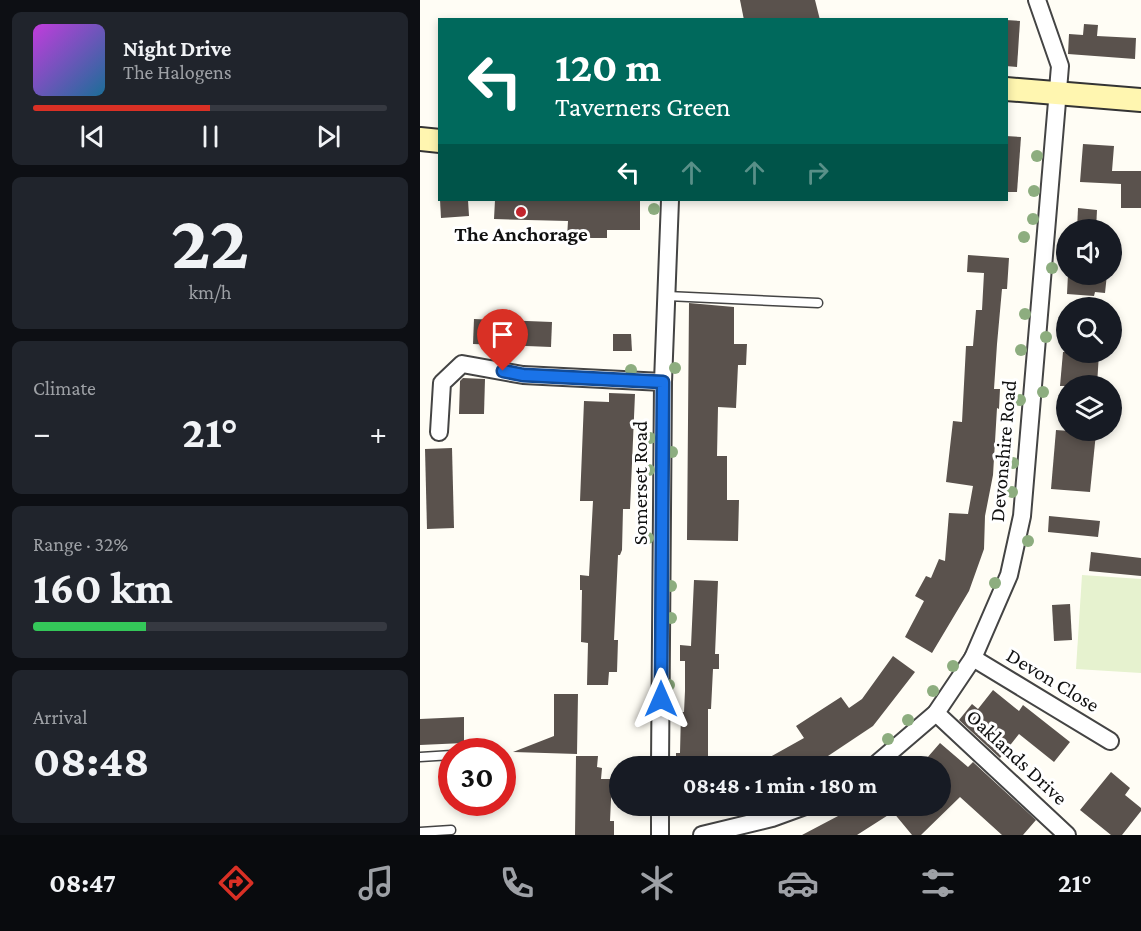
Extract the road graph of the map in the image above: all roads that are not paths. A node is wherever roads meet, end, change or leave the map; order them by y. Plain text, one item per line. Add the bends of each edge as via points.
1 (1037, 0) edge
2 (1008, 89) edge
3 (1056, 92) junction
4 (1141, 100) edge
5 (420, 140) edge
6 (438, 141) edge
7 (670, 201) edge
8 (667, 296) junction
9 (818, 303) dead end
10 (663, 382) junction
11 (439, 432) dead end
12 (973, 658) junction
13 (936, 712) junction
14 (1110, 741) dead end
15 (438, 755) edge
16 (660, 756) edge
17 (885, 756) edge
18 (420, 757) edge
19 (660, 816) edge
20 (778, 816) edge
21 (451, 830) dead end
22 (420, 832) edge
23 (660, 835) edge
24 (702, 835) edge
25 (1067, 835) edge

1 - 3 street, Devonshire Road via 1060,66
2 - 3 main road
3 - 4 main road
3 - 12 street, Devonshire Road via 1022,516 1009,576
5 - 6 main road
7 - 8 street, Somerset Road
8 - 9 lane
8 - 10 street, Somerset Road
10 - 11 street via 523,375 462,364 442,383
10 - 16 street, Somerset Road
12 - 13 street, Devonshire Road
12 - 14 street, Devon Close
13 - 17 street, Devonshire Road
13 - 25 street, Oaklands Drive
15 - 18 lane
19 - 23 street
20 - 24 street
21 - 22 lane

